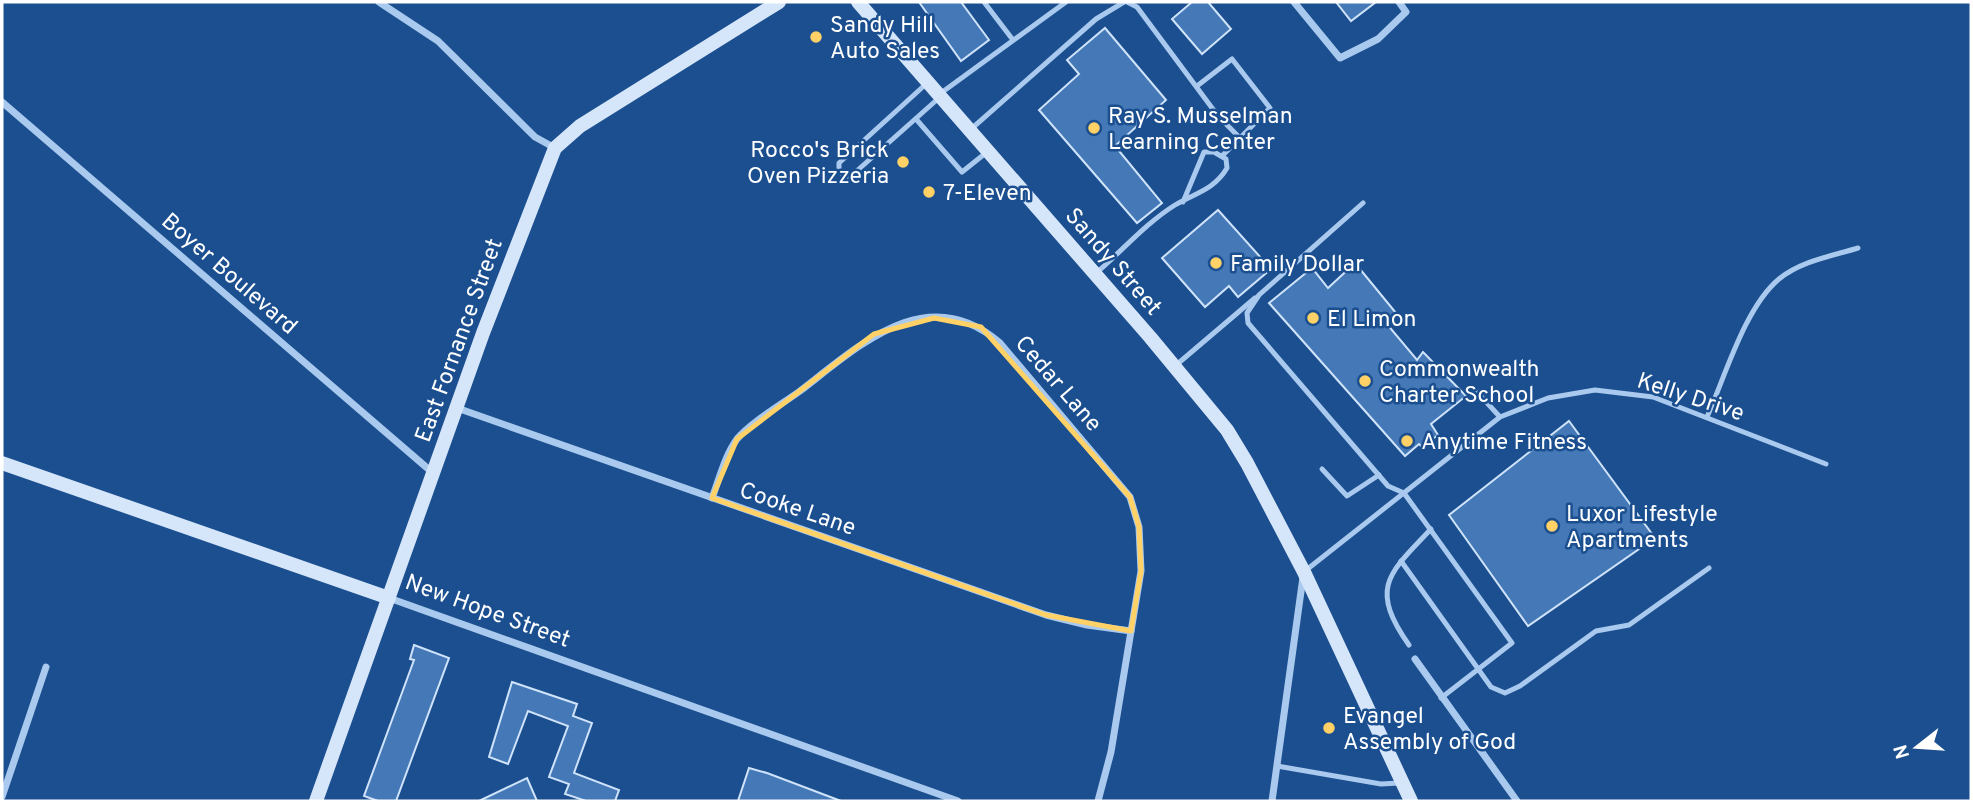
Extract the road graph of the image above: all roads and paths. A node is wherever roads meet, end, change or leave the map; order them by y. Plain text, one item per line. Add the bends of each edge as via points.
1 (379, 2) edge
2 (779, 2) edge
3 (858, 2) edge
4 (984, 2) edge
5 (1066, 2) edge
6 (1125, 2) edge
7 (1294, 2) edge
8 (1399, 2) edge
9 (1013, 40) junction
10 (928, 81) junction
11 (1198, 86) junction
12 (940, 95) junction
13 (2, 102) edge
14 (916, 119) junction
15 (970, 130) junction
16 (1240, 138) junction
17 (555, 148) junction
18 (988, 150) junction
19 (1222, 156) junction
20 (1183, 202) junction
21 (1363, 203) dead end
22 (1858, 248) dead end
23 (1095, 274) junction
24 (1259, 295) junction
25 (1175, 366) junction
26 (1477, 392) dead end
27 (457, 408) junction
28 (1500, 417) junction
29 (1707, 417) junction
30 (2, 463) edge
31 (1826, 464) dead end
32 (1322, 469) dead end
33 (433, 474) junction
34 (1379, 475) junction
35 (1404, 493) junction
36 (712, 498) junction
37 (1432, 529) junction
38 (1401, 561) junction
39 (1709, 568) dead end
40 (1304, 572) junction
41 (389, 598) junction
42 (1131, 631) junction
43 (1409, 645) dead end
44 (1415, 659) dead end
45 (46, 667) dead end
46 (1478, 669) junction
47 (1441, 698) junction
48 (1277, 766) junction
49 (1403, 783) junction
50 (2, 797) edge
51 (316, 801) edge
52 (958, 801) edge
53 (1098, 801) edge
54 (1272, 801) edge
55 (1411, 801) edge
56 (1517, 801) edge

1 - 17 street via 438,41 536,137
2 - 17 street, East Fornance Street via 580,126
3 - 10 street, Sandy Street
4 - 9 lane
5 - 9 lane
6 - 11 lane via 1137,7
6 - 15 lane via 1096,19
7 - 8 street via 1340,58 1378,38 1406,12
9 - 12 lane
10 - 12 street, Sandy Street
10 - 14 lane via 839,163 839,170 850,177
11 - 16 lane
11 - 16 lane via 1232,59 1269,108
12 - 14 lane
12 - 15 street, Sandy Street
13 - 33 street, Boyer Boulevard
14 - 18 lane via 962,172
15 - 18 street, Sandy Street
16 - 19 lane
17 - 27 street, East Fornance Street
18 - 23 street, Sandy Street
19 - 20 lane via 1227,168 1222,176 1209,189
19 - 20 lane via 1204,152
20 - 23 lane
21 - 24 lane
22 - 29 lane via 1805,264 1768,290
23 - 25 street, Sandy Street
24 - 25 lane
24 - 34 lane via 1247,313 1248,323
25 - 40 street, Sandy Street via 1227,430
26 - 28 lane
27 - 33 street, East Fornance Street
27 - 36 street, Cooke Lane
28 - 29 lane, Kelly Drive via 1548,398 1595,390 1653,397
28 - 35 lane, Kelly Drive
29 - 31 lane, Kelly Drive
30 - 41 street, New Hope Street
32 - 34 lane via 1347,496
33 - 41 street, East Fornance Street
34 - 35 lane via 1388,486
35 - 37 lane
35 - 40 lane, Kelly Drive
36 - 42 street, Cooke Lane via 1046,615
36 - 42 street, Cedar Lane via 737,439 874,334 905,322 961,319 981,327 1000,343 1130,497 1139,527 1141,570
37 - 38 lane
37 - 46 lane via 1512,643
38 - 43 lane via 1392,572 1385,601
38 - 46 lane
39 - 46 lane via 1629,625 1604,628 1586,637 1514,690 1497,690
40 - 48 street
40 - 49 street, Sandy Street
41 - 51 street, East Fornance Street
41 - 52 street, New Hope Street
42 - 53 street, Cedar Lane
44 - 47 street
45 - 50 street
46 - 47 lane
47 - 56 street
48 - 49 lane via 1381,784
48 - 54 street
49 - 55 street, Sandy Street

